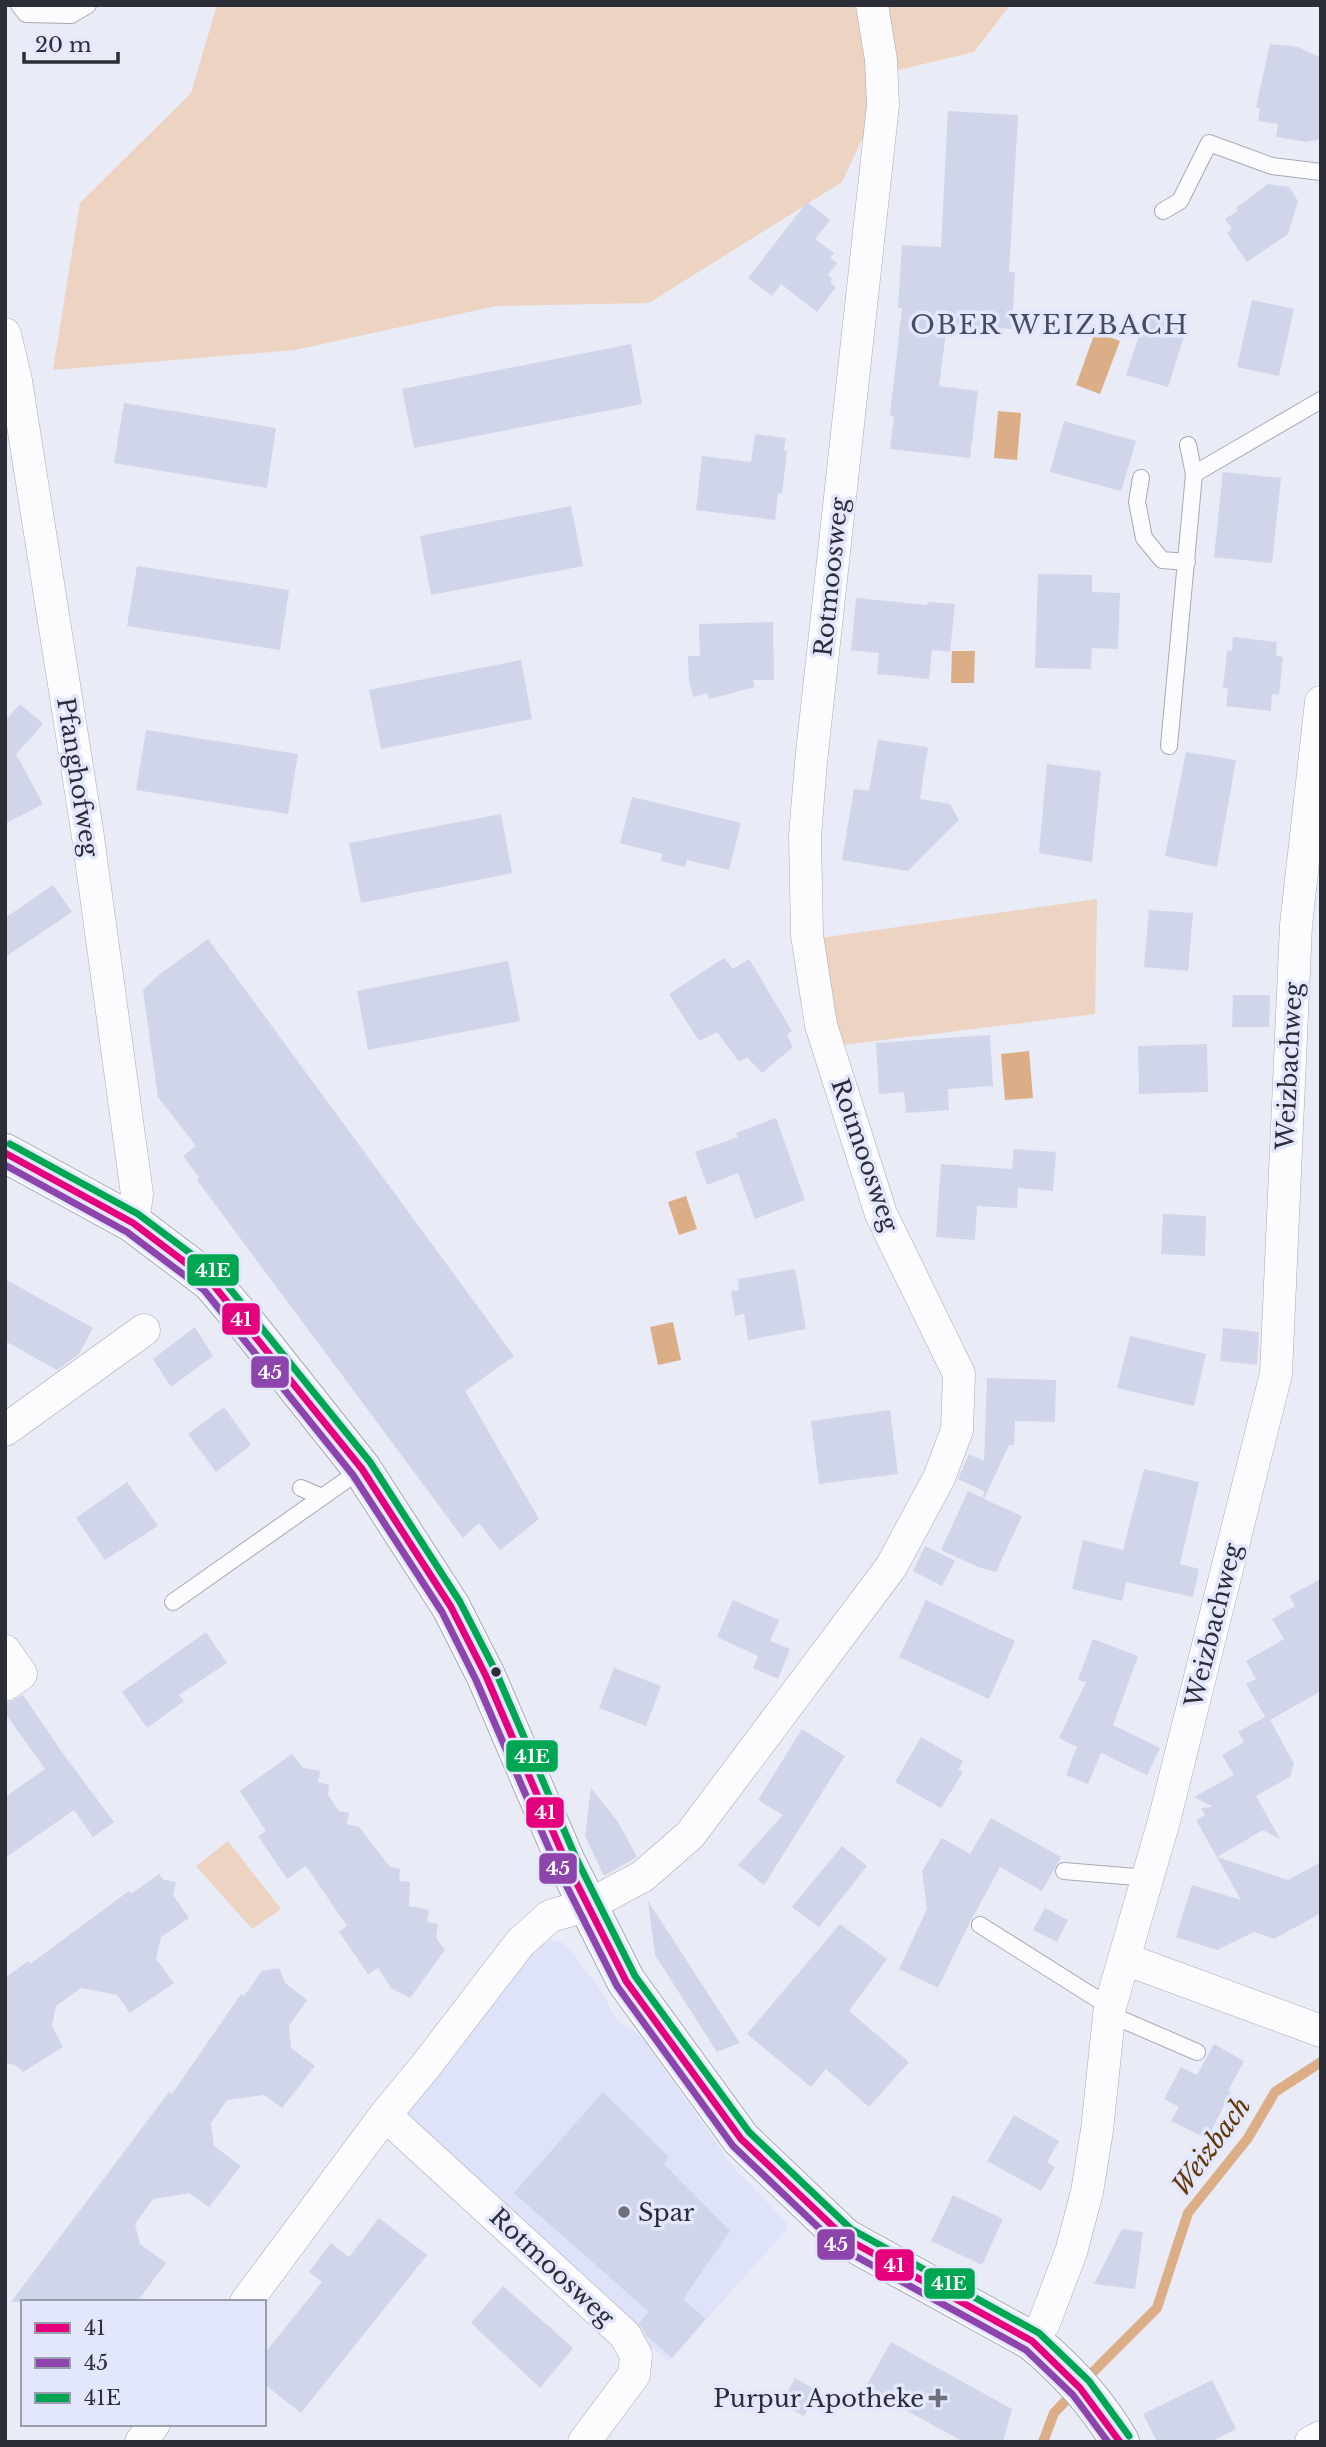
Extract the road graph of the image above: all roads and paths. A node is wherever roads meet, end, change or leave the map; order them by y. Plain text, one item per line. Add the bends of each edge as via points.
1 (19, 5) edge
2 (88, 5) edge
3 (872, 5) edge
4 (1321, 172) edge
5 (1163, 211) dead end
6 (5, 334) edge
7 (1321, 400) edge
8 (1188, 445) dead end
9 (1194, 474) junction
10 (1141, 478) dead end
11 (1187, 562) junction
12 (1321, 702) edge
13 (1169, 746) dead end
14 (1310, 889) edge
15 (5, 1153) edge
16 (133, 1223) junction
17 (144, 1330) dead end
18 (5, 1430) edge
19 (362, 1469) junction
20 (301, 1488) dead end
21 (322, 1497) junction
22 (173, 1602) dead end
23 (5, 1651) edge
24 (5, 1685) edge
25 (1064, 1871) dead end
26 (1148, 1878) junction
27 (589, 1905) junction
28 (980, 1925) dead end
29 (1125, 1958) junction
30 (1109, 2011) junction
31 (1319, 2030) edge
32 (1197, 2052) dead end
33 (385, 2115) junction
34 (247, 2300) edge
35 (1046, 2353) junction
36 (153, 2426) edge
37 (1321, 2437) edge
38 (141, 2442) edge
39 (584, 2442) edge
40 (1120, 2442) edge
41 (1311, 2442) edge

1 - 2 lane via 26,14 60,15 71,15
3 - 27 street, Rotmoosweg via 883,105 811,762 805,836 807,935 821,1025 881,1214 959,1374 957,1430 939,1478 891,1567 716,1802 662,1861
4 - 5 lane via 1272,166 1209,143 1180,201
6 - 16 street, Pfanghofweg via 87,830 137,1194
7 - 9 lane
8 - 9 lane
9 - 11 lane
10 - 11 lane via 1137,502 1144,538 1162,560
11 - 13 lane
12 - 14 street, Weizbachweg
14 - 26 street, Weizbachweg via 1296,925 1276,1374
15 - 16 main road
16 - 19 main road via 211,1282
17 - 18 street
19 - 21 lane
19 - 27 main road via 451,1607
20 - 21 lane
21 - 22 lane
23 - 24 street via 21,1674
25 - 26 lane
26 - 29 street, Weizbachweg
27 - 33 street, Rotmoosweg via 550,1916 520,1943
27 - 35 main road via 626,1981 741,2139 845,2238
28 - 30 lane
29 - 30 street, Weizbachweg
29 - 31 street
30 - 32 lane
30 - 35 street, Weizbachweg via 1087,2192 1071,2252 1044,2323
33 - 34 street, Rotmoosweg
33 - 39 street, Rotmoosweg via 625,2335 636,2355 634,2375
35 - 40 main road via 1096,2406
36 - 38 street
37 - 41 street

